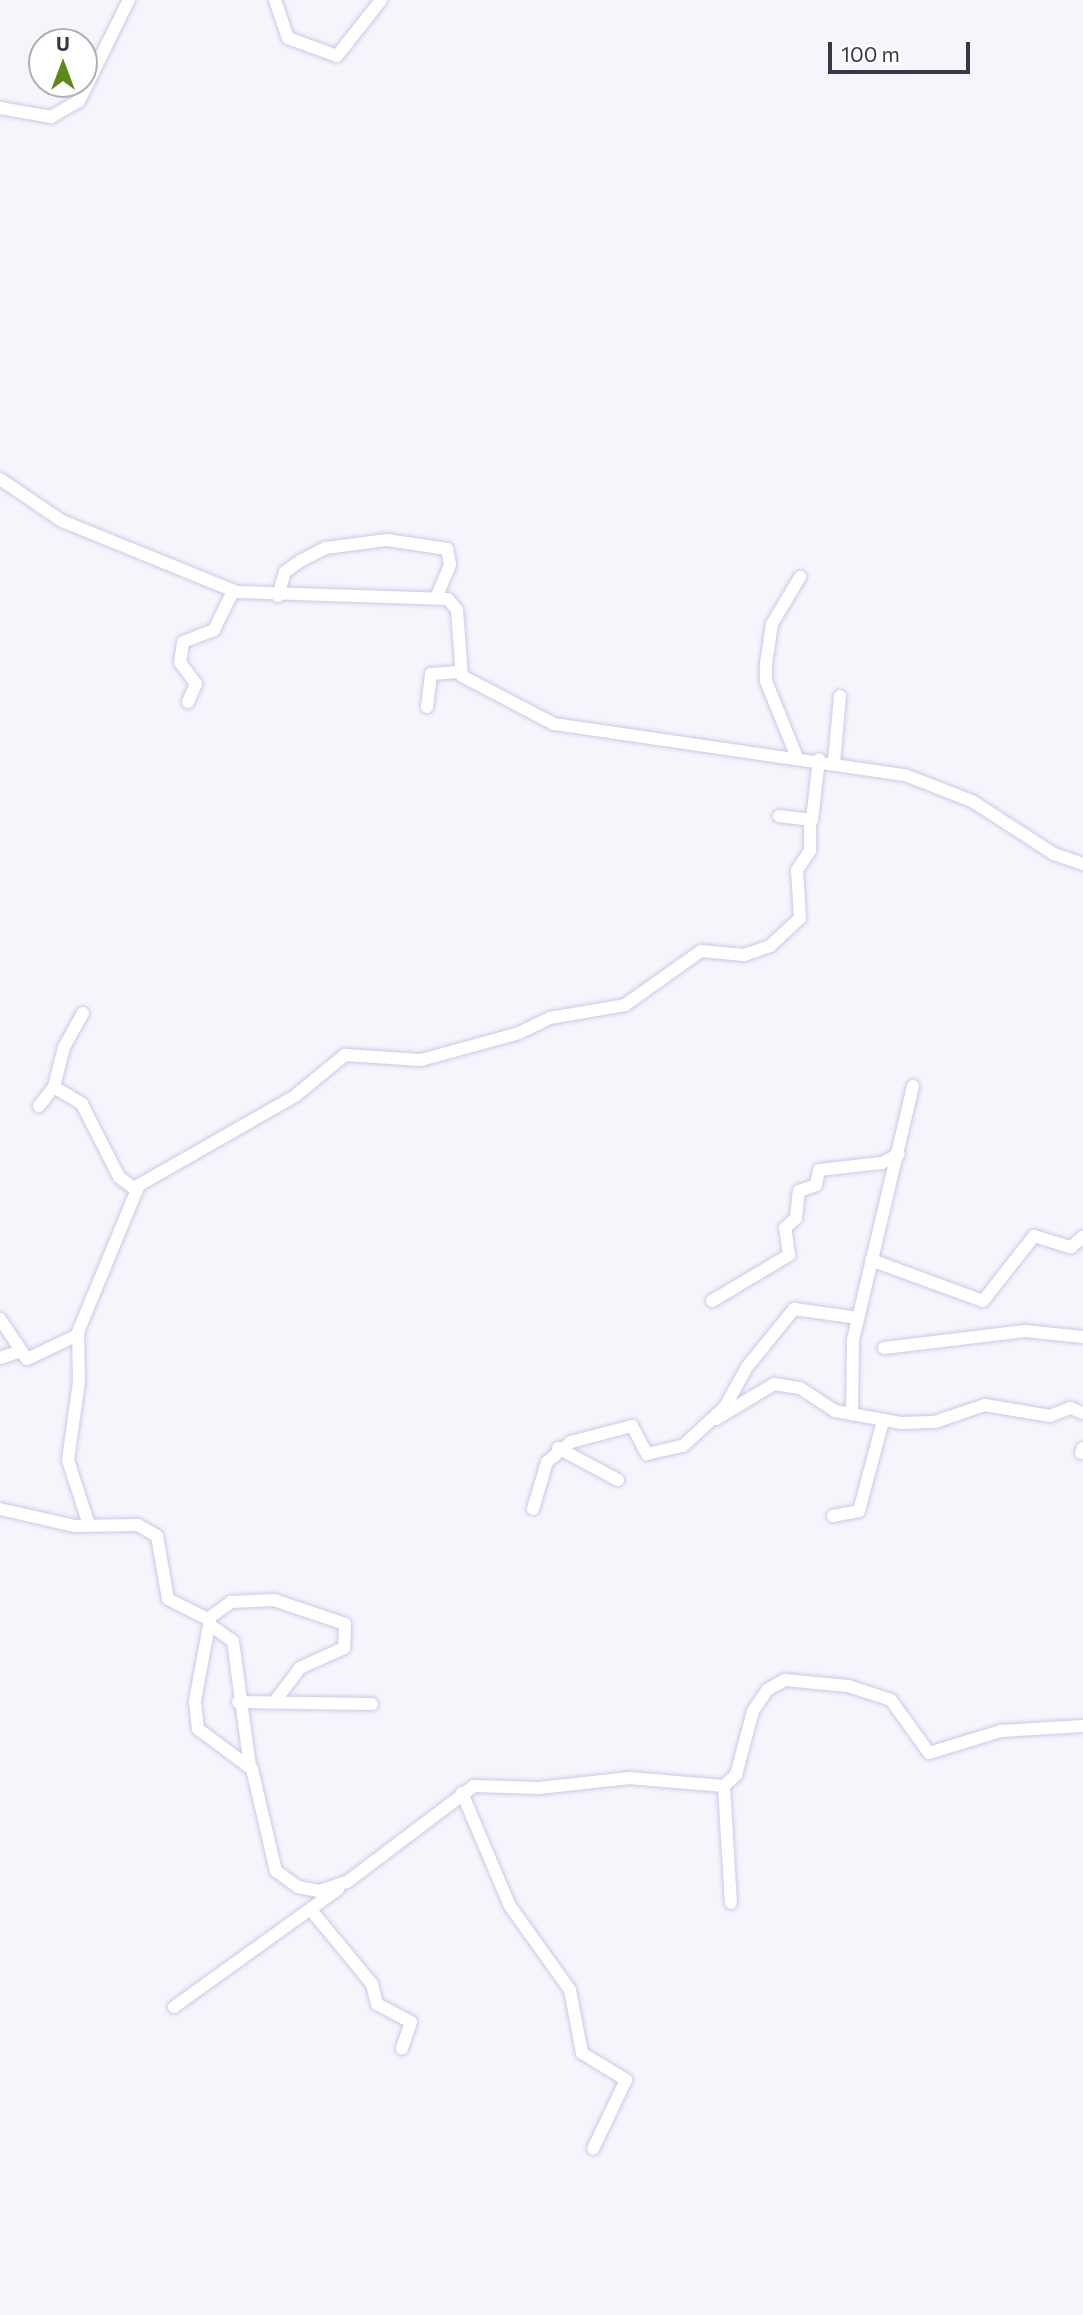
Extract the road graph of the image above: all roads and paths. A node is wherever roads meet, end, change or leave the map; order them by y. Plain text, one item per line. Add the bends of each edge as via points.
1 (129, 0) edge
2 (275, 0) edge
3 (381, 0) edge
4 (0, 108) edge
5 (0, 479) edge
6 (800, 577) dead end
7 (233, 591) junction
8 (278, 596) junction
9 (436, 598) junction
10 (459, 672) junction
11 (840, 696) dead end
12 (188, 702) dead end
13 (427, 706) dead end
14 (796, 755) junction
15 (819, 759) junction
16 (834, 762) junction
17 (779, 816) dead end
18 (810, 822) junction
19 (1083, 864) edge
20 (83, 1013) dead end
21 (913, 1086) dead end
22 (54, 1087) junction
23 (39, 1106) dead end
24 (899, 1154) junction
25 (136, 1190) junction
26 (1083, 1237) edge
27 (871, 1261) junction
28 (712, 1301) dead end
29 (858, 1318) junction
30 (0, 1320) edge
31 (78, 1335) junction
32 (1083, 1336) edge
33 (884, 1348) dead end
34 (19, 1352) junction
35 (0, 1358) edge
36 (1083, 1413) edge
37 (852, 1415) junction
38 (710, 1421) junction
39 (883, 1421) junction
40 (558, 1448) junction
41 (618, 1480) dead end
42 (0, 1509) edge
43 (533, 1509) dead end
44 (833, 1516) dead end
45 (89, 1525) junction
46 (209, 1621) junction
47 (277, 1699) junction
48 (238, 1702) junction
49 (372, 1704) dead end
50 (1083, 1726) edge
51 (250, 1766) junction
52 (724, 1786) junction
53 (461, 1793) junction
54 (347, 1882) junction
55 (730, 1903) dead end
56 (311, 1910) junction
57 (174, 2007) dead end
58 (402, 2048) dead end
59 (593, 2149) dead end

1 - 4 street via 79,101 51,117
2 - 3 street via 289,37 337,56
5 - 7 street via 62,521
6 - 14 street via 772,624 766,664 766,681
7 - 8 street
7 - 12 street via 214,630 183,642 180,662 196,684
8 - 9 street
8 - 9 street via 285,572 300,561 326,548 387,540 447,549 450,565
9 - 10 street via 457,610
10 - 13 street via 431,674
10 - 14 street via 529,713 579,732
11 - 16 street
14 - 15 street
15 - 16 street
15 - 18 street
16 - 19 street via 905,775 972,801 1054,854
17 - 18 street
18 - 25 street via 807,860 797,870 800,918 761,950 701,951 625,1006 550,1018 519,1033 421,1059 345,1055 295,1096
20 - 22 street via 64,1047
21 - 24 street
22 - 23 street
22 - 25 street via 82,1104 119,1177
24 - 27 street
24 - 28 street via 882,1163 819,1170 816,1185 799,1191 796,1218 785,1228 789,1255
25 - 31 street via 125,1232
26 - 27 street via 1071,1247 1034,1236 983,1301
27 - 29 street
29 - 37 street
29 - 38 street via 794,1309
30 - 34 street
31 - 34 street via 31,1359
31 - 45 street via 79,1381 68,1460
32 - 33 street via 1024,1331
34 - 35 street
36 - 39 street via 1070,1408 1050,1416 985,1405 935,1422
37 - 38 street via 800,1388 774,1384
37 - 39 street
38 - 40 street via 674,1452 647,1454 632,1426
39 - 44 street via 859,1511
40 - 41 street
40 - 43 street via 542,1473
42 - 45 street
45 - 46 street via 138,1525 157,1536 168,1600
46 - 47 street via 230,1602 274,1600 345,1624 344,1648 300,1668
46 - 48 street via 232,1639
46 - 51 street via 194,1716 205,1739
47 - 48 street
47 - 49 street
48 - 51 street
50 - 52 street via 1001,1731 929,1753 891,1700 848,1686 785,1680 767,1690 753,1711 736,1774
51 - 54 street via 281,1878 319,1891
52 - 53 street via 629,1778 539,1788 484,1784
52 - 55 street
53 - 54 street
53 - 59 street via 510,1906 568,1985 583,2056 626,2080
54 - 56 street
56 - 57 street
56 - 58 street via 372,1984 377,2004 411,2022

